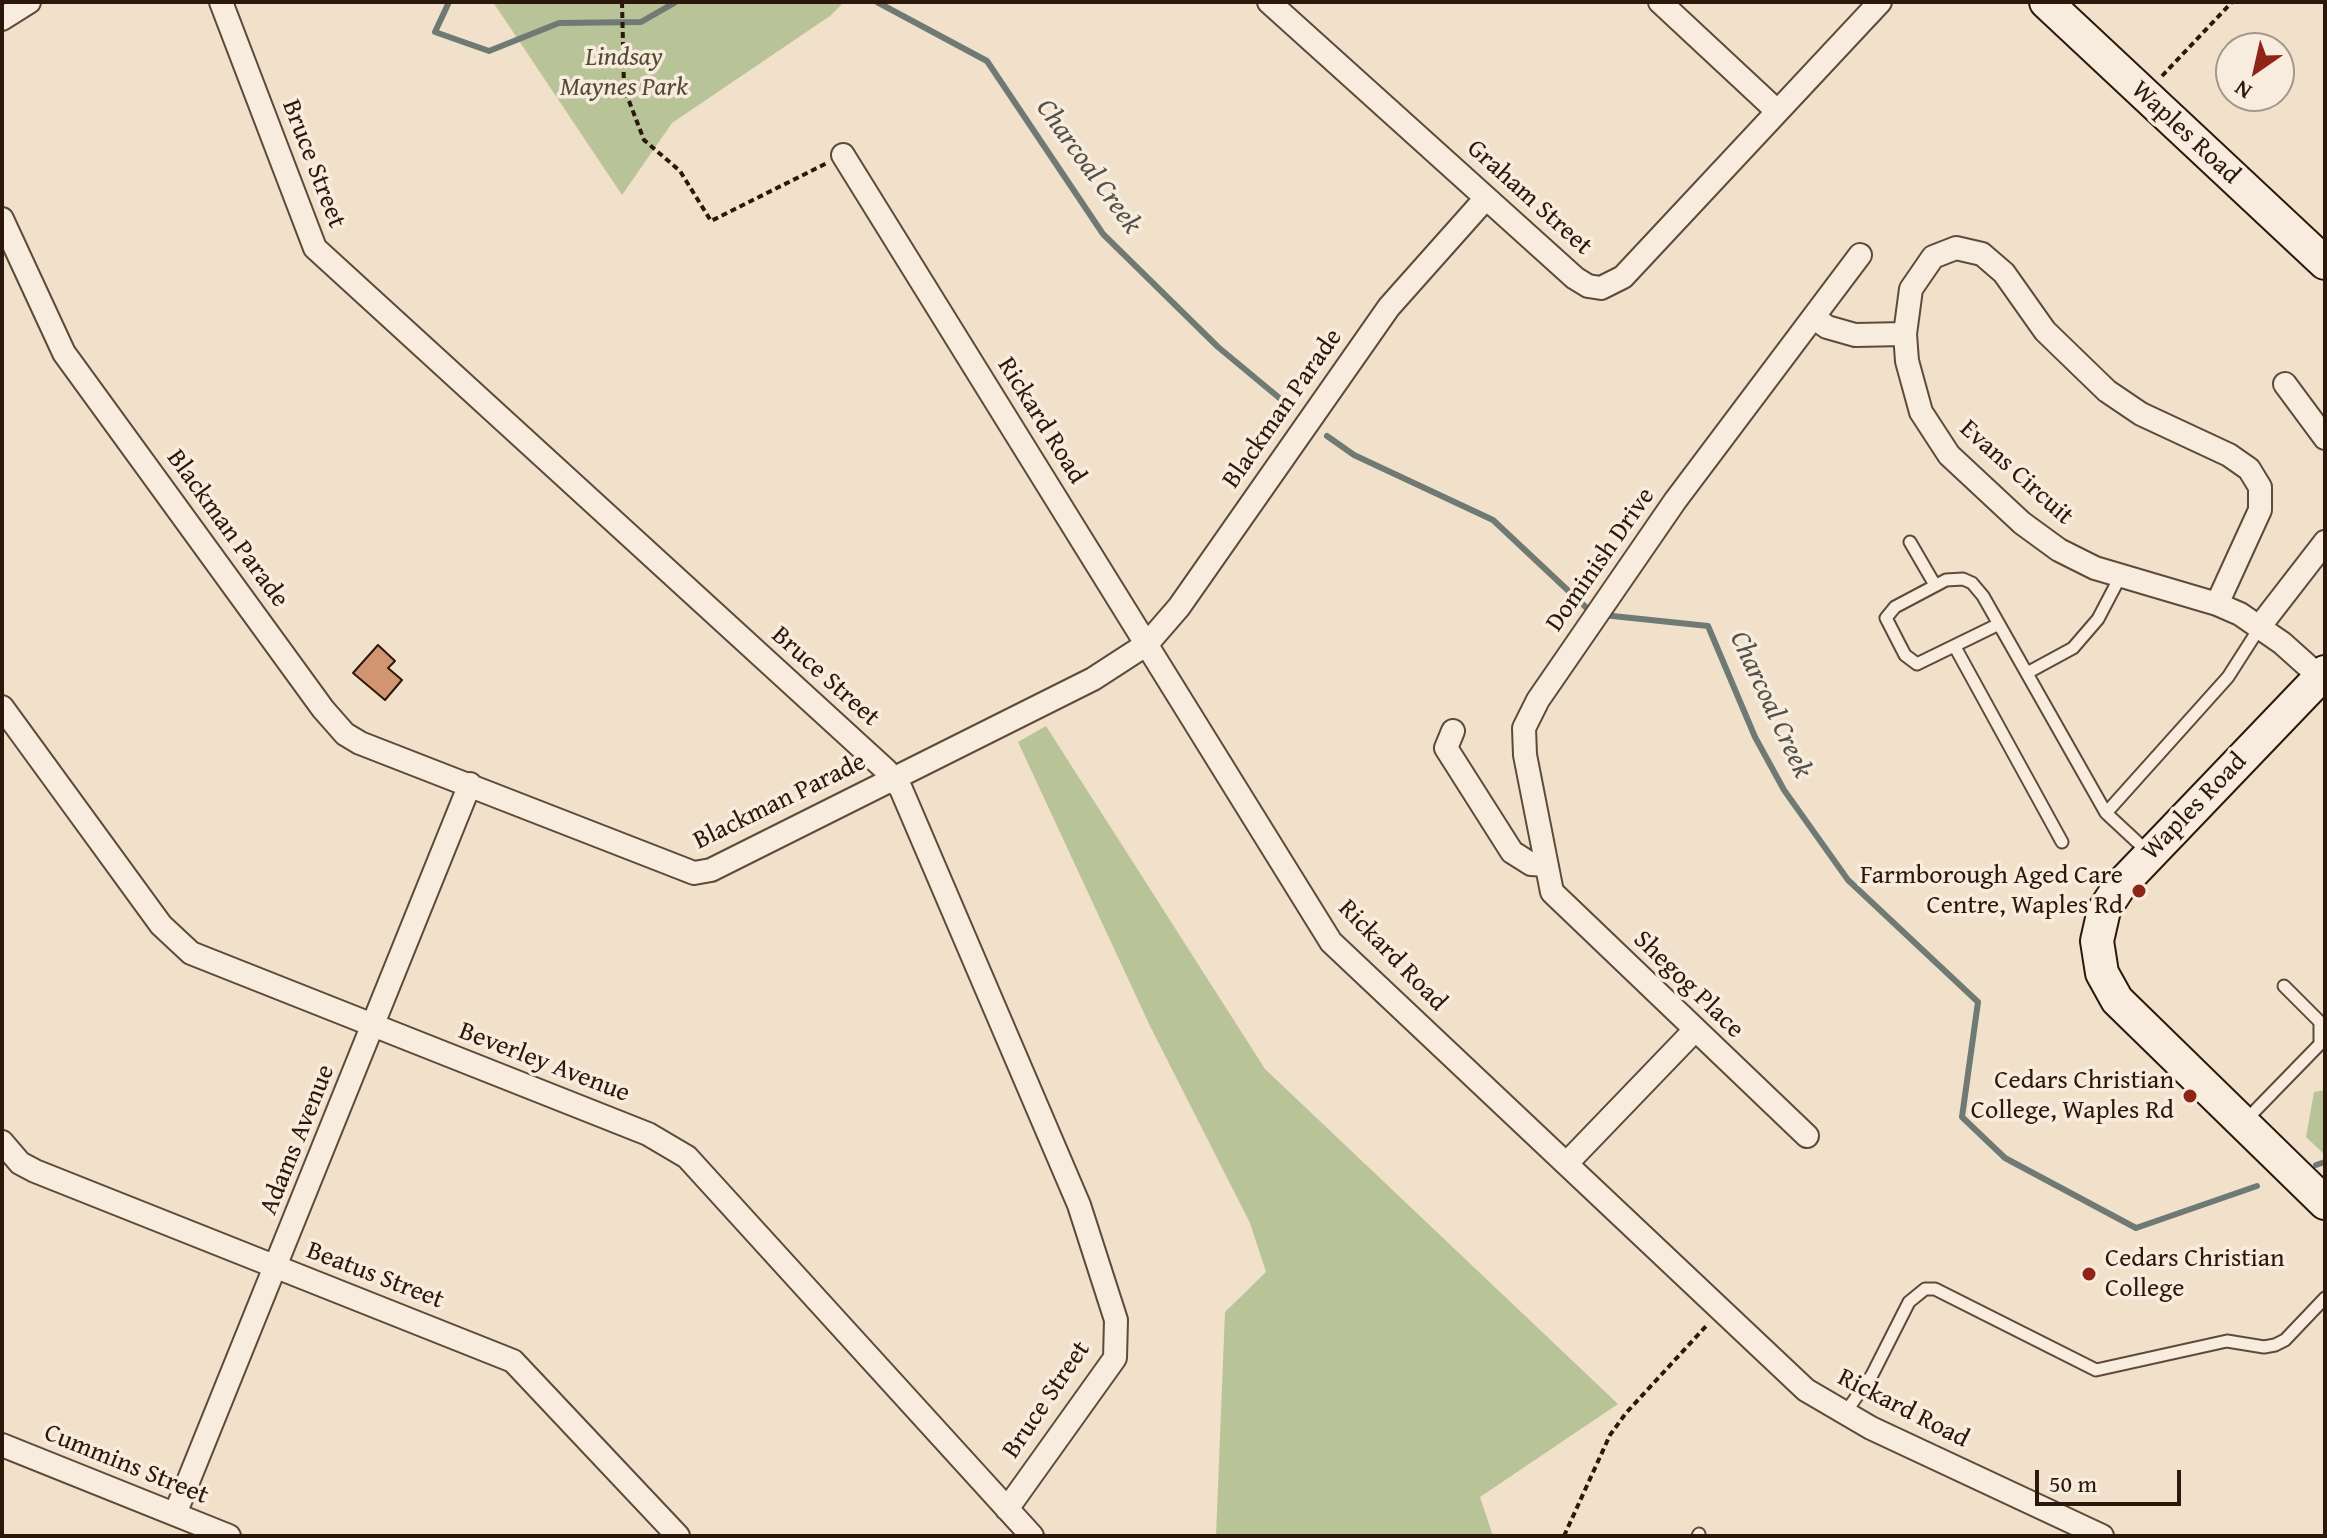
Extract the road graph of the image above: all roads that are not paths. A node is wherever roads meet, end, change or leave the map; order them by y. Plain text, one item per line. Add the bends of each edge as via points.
1 (29, 2) edge
2 (221, 2) edge
3 (1269, 2) edge
4 (1660, 2) edge
5 (1880, 2) edge
6 (2046, 2) edge
7 (2, 19) edge
8 (1777, 111) junction
9 (843, 155) road end
10 (1486, 198) junction
11 (2, 219) edge
12 (1860, 255) dead end
13 (2325, 263) edge
14 (1816, 319) junction
15 (1905, 334) junction
16 (2285, 384) dead end
17 (2325, 438) edge
18 (1910, 542) dead end
19 (2325, 542) edge
20 (2120, 577) junction
21 (1935, 585) junction
22 (2217, 604) junction
23 (1999, 624) junction
24 (2260, 626) junction
25 (1147, 644) junction
26 (1955, 647) junction
27 (2027, 673) junction
28 (2322, 674) edge
29 (2, 707) edge
30 (1453, 731) dead end
31 (893, 778) junction
32 (470, 784) junction
33 (2106, 813) junction
34 (2062, 842) dead end
35 (2150, 854) junction
36 (1546, 865) junction
37 (2284, 986) dead end
38 (373, 1026) junction
39 (1694, 1031) junction
40 (2243, 1123) junction
41 (1807, 1136) dead end
42 (2, 1142) edge
43 (1567, 1163) junction
44 (2325, 1203) edge
45 (277, 1268) junction
46 (2325, 1298) edge
47 (1845, 1414) junction
48 (2, 1445) edge
49 (1007, 1509) junction
50 (175, 1514) junction
51 (229, 1536) edge
52 (678, 1536) edge
53 (1032, 1536) edge
54 (2102, 1536) edge

1 - 7 street
2 - 31 street, Bruce Street via 315,248
3 - 10 street, Graham Street
4 - 8 street
5 - 8 street, Graham Street
6 - 13 street, Waples Road
8 - 10 street, Graham Street via 1613,285 1588,286 1575,278
9 - 25 street, Rickard Road
10 - 25 street, Blackman Parade via 1389,307 1179,607
11 - 32 street, Blackman Parade via 64,353 323,709 360,743
12 - 14 street, Dominish Drive
14 - 15 street via 1855,335
14 - 36 street, Dominish Drive via 1675,501 1524,728
15 - 20 street, Evans Circuit via 1921,412 1949,455 2050,544
15 - 22 street, Evans Circuit via 1911,289 1923,267 1956,248 1982,254 2004,273 2045,331 2107,391 2249,469 2260,487 2260,510
16 - 17 street
18 - 21 lane
19 - 24 street
20 - 22 street, Evans Circuit
20 - 27 lane via 2098,619 2073,648
21 - 23 lane via 1954,578 1972,583
21 - 26 lane via 1891,610 1887,622 1913,662 1927,662
22 - 24 street, Evans Circuit
23 - 26 lane
23 - 27 lane
24 - 28 street, Evans Circuit
24 - 33 lane via 2228,677
25 - 31 street, Blackman Parade via 1093,679
25 - 43 street, Rickard Road via 1331,942
26 - 34 lane
27 - 33 lane
28 - 35 street, Waples Road
29 - 38 street, Beverley Avenue via 179,945
30 - 36 street via 1446,748 1512,852 1531,864
31 - 32 street, Blackman Parade via 711,870 694,873
31 - 49 street, Bruce Street via 1079,1205 1116,1320 1115,1358
32 - 38 street, Adams Avenue
33 - 35 lane
35 - 40 street, Waples Road via 2104,910 2097,941 2102,973 2117,1000
36 - 39 street, Shegog Place via 1552,892
37 - 40 lane via 2320,1022 2320,1044
38 - 45 street, Adams Avenue
38 - 49 street, Beverley Avenue via 673,1146
39 - 41 street, Shegog Place
39 - 43 street
40 - 44 street, Waples Road
42 - 45 street, Beatus Street via 35,1171
43 - 47 street, Rickard Road via 1797,1382
45 - 50 street, Adams Avenue
45 - 52 street, Beatus Street via 513,1361
46 - 47 lane via 2275,1345 2227,1341 2096,1370 1935,1289 1925,1289 1909,1302 1872,1375
47 - 54 street, Rickard Road
48 - 50 street, Cummins Street
49 - 53 street, Beverley Avenue
50 - 51 street, Cummins Street

